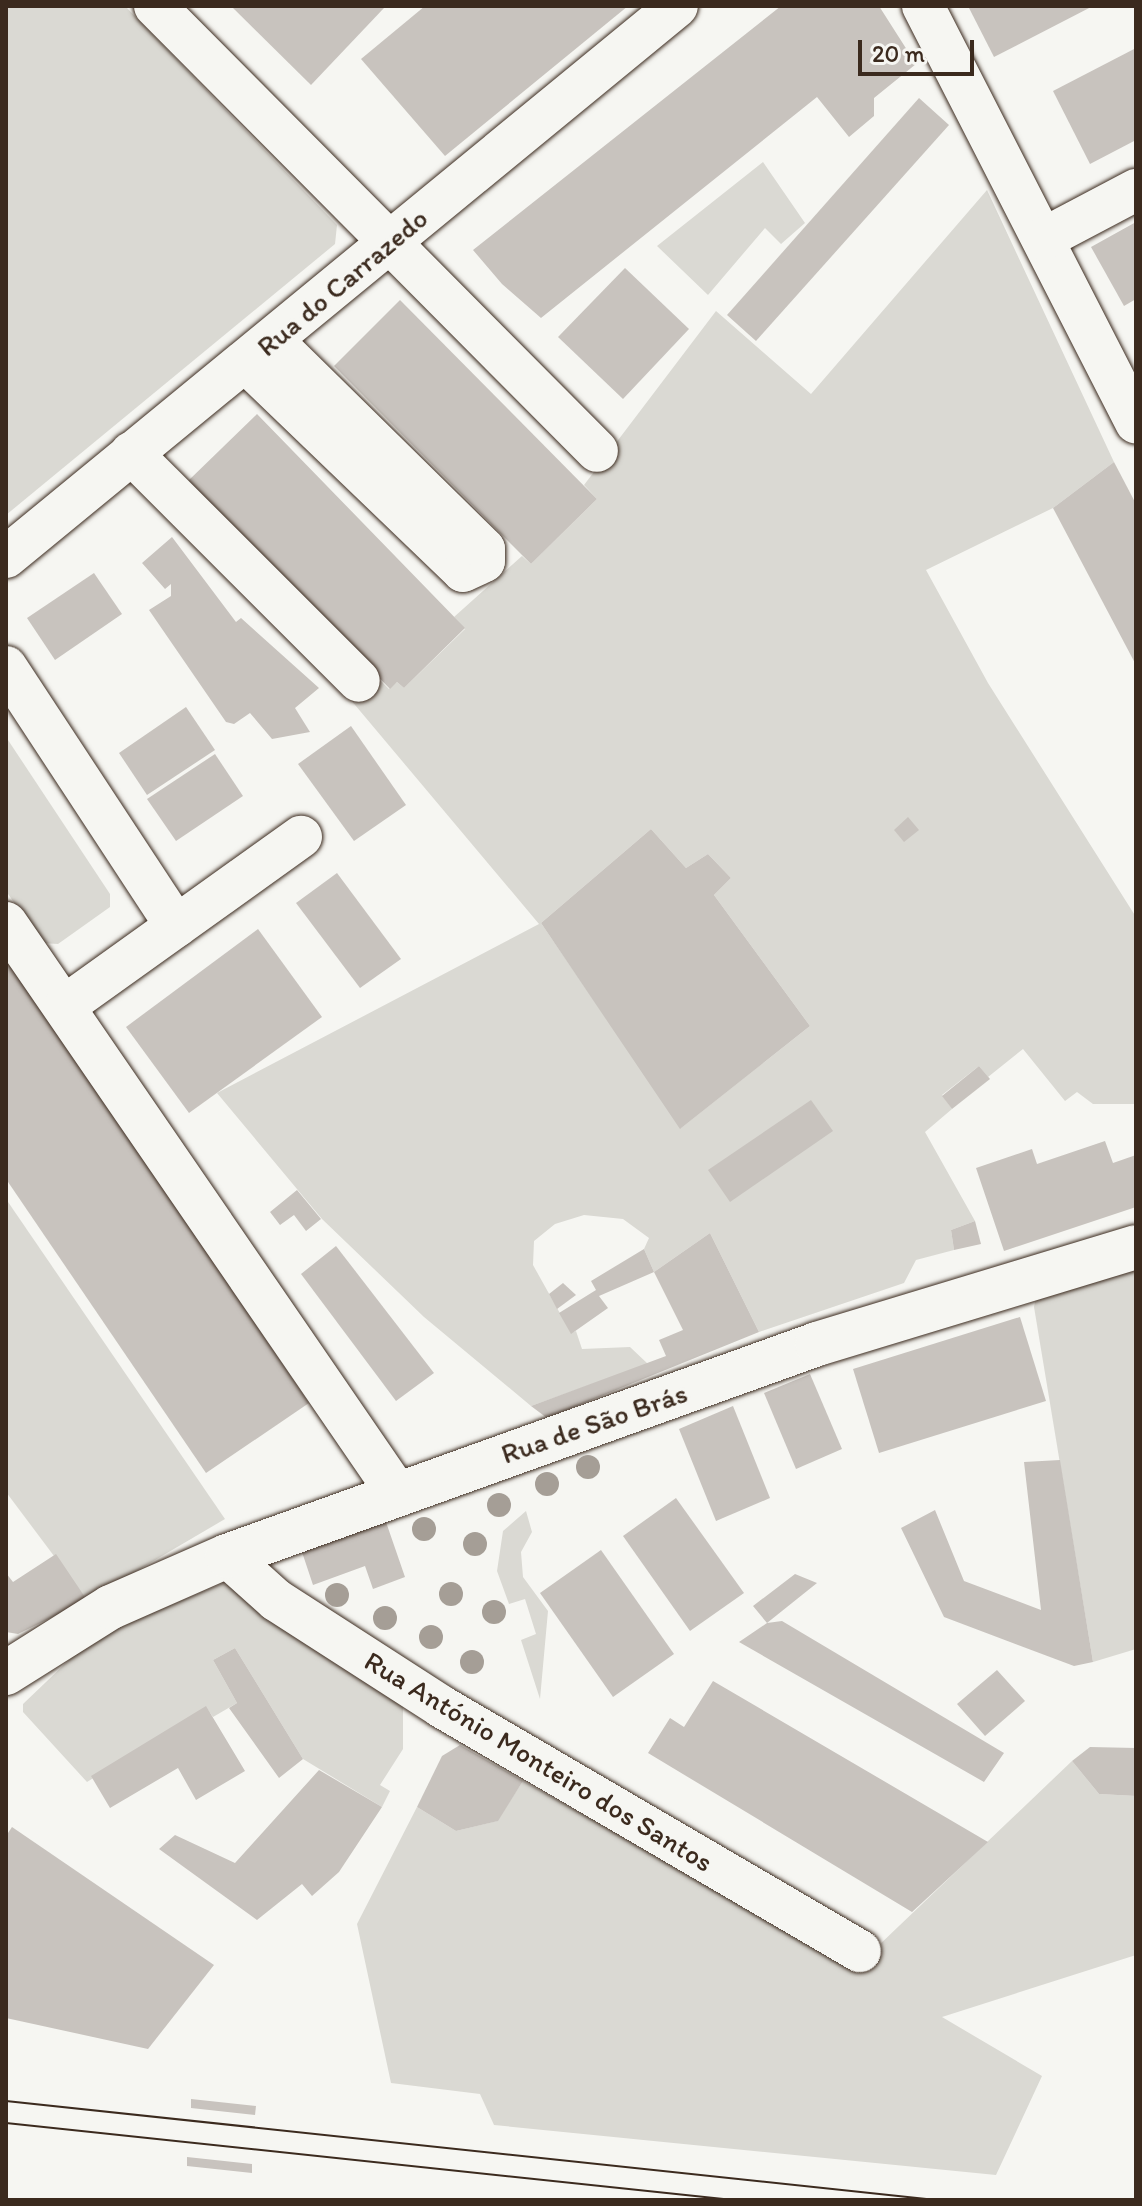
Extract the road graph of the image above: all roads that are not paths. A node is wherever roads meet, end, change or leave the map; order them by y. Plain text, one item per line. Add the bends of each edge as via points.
1 (155, 6) edge
2 (677, 6) edge
3 (923, 6) edge
4 (1136, 190) edge
5 (1043, 239) junction
6 (392, 241) junction
7 (259, 351) junction
8 (1136, 423) edge
9 (597, 451) dead end
10 (131, 453) junction
11 (6, 557) edge
12 (6, 667) edge
13 (359, 681) dead end
14 (301, 837) dead end
15 (6, 923) edge
16 (176, 926) junction
17 (66, 1005) junction
18 (1136, 1247) edge
19 (397, 1493) junction
20 (227, 1556) junction
21 (10, 1672) edge
22 (860, 1951) dead end

1 - 6 street
2 - 6 street, Rua do Carrazedo
3 - 5 street
4 - 5 street
5 - 8 street
6 - 7 street, Rua do Carrazedo
6 - 9 street
7 - 7 street via 463,571 484,561 484,549
7 - 10 street, Rua do Carrazedo
10 - 11 street, Rua do Carrazedo
10 - 13 street
12 - 16 street
14 - 16 street
15 - 17 street
16 - 17 street
17 - 19 street
18 - 19 street, Rua de São Brás via 970,1293
19 - 20 street, Rua de São Brás
20 - 21 street, Rua de São Brás via 160,1582
20 - 22 street, Rua António Monteiro dos Santos via 276,1600 442,1707

